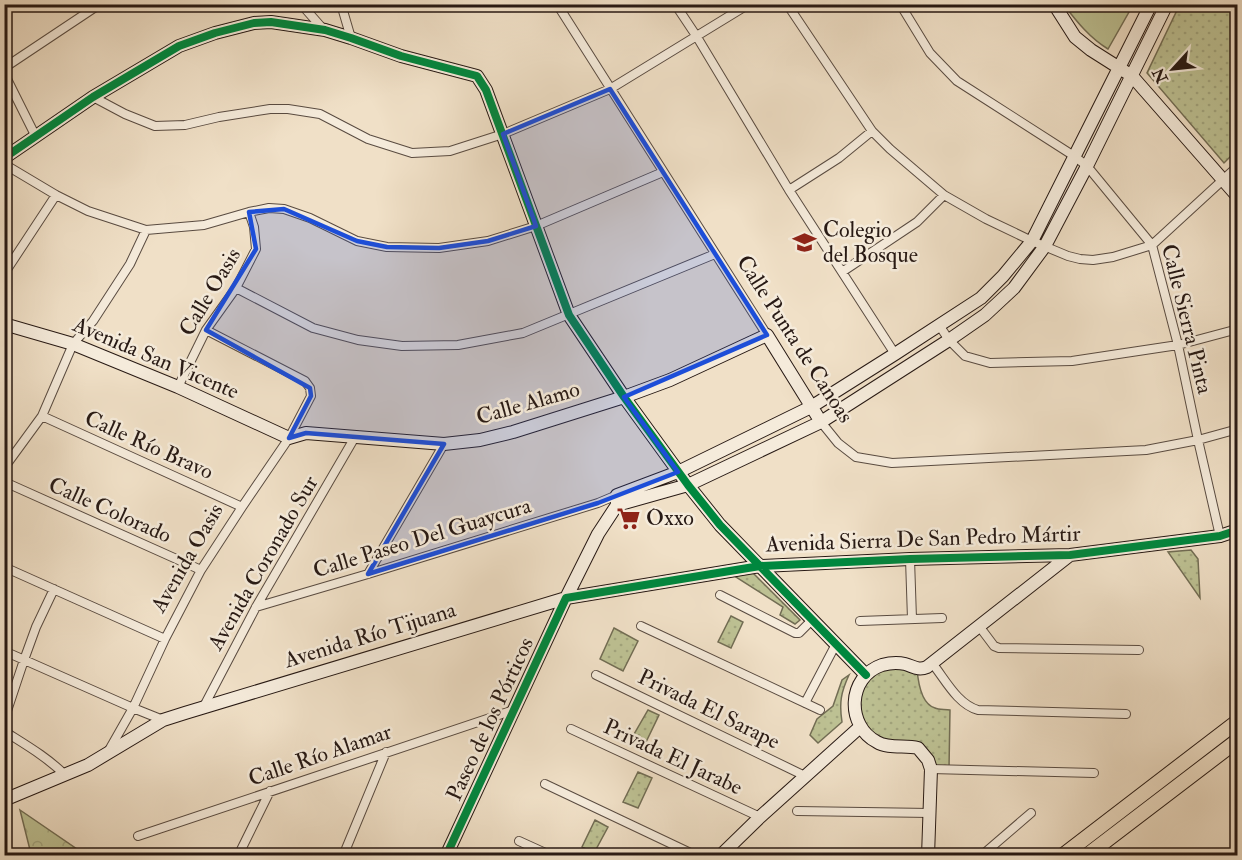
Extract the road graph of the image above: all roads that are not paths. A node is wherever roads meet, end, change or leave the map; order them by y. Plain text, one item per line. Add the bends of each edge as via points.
1 (100, 4) edge
2 (301, 4) edge
3 (341, 4) edge
4 (556, 4) edge
5 (675, 4) edge
6 (749, 4) edge
7 (787, 4) edge
8 (900, 4) edge
9 (1054, 4) edge
10 (1151, 4) edge
11 (1167, 4) edge
12 (325, 30) junction
13 (697, 37) junction
14 (351, 38) junction
15 (1120, 68) junction
16 (4, 70) edge
17 (1132, 76) junction
18 (610, 89) junction
19 (93, 97) junction
20 (872, 131) junction
21 (502, 134) junction
22 (36, 137) junction
23 (1074, 156) junction
24 (4, 158) edge
25 (4, 164) edge
26 (1087, 166) junction
27 (1238, 166) edge
28 (663, 172) junction
29 (1223, 179) junction
30 (789, 190) junction
31 (56, 195) junction
32 (944, 195) junction
33 (1238, 197) edge
34 (249, 212) junction
35 (536, 226) junction
36 (146, 230) junction
37 (1032, 241) junction
38 (1152, 245) junction
39 (1045, 246) junction
40 (715, 254) junction
41 (842, 272) junction
42 (4, 274) edge
43 (236, 288) junction
44 (569, 315) junction
45 (4, 324) edge
46 (939, 326) junction
47 (1238, 329) edge
48 (206, 330) junction
49 (767, 335) junction
50 (950, 340) junction
51 (73, 344) junction
52 (1178, 345) junction
53 (894, 354) junction
54 (178, 387) junction
55 (624, 397) junction
56 (811, 406) junction
57 (42, 416) junction
58 (821, 422) junction
59 (1238, 429) edge
60 (355, 437) junction
61 (288, 438) junction
62 (1198, 440) junction
63 (444, 444) junction
64 (4, 468) edge
65 (678, 472) junction
66 (4, 481) edge
67 (688, 485) junction
68 (617, 500) junction
69 (242, 507) junction
70 (1238, 530) edge
71 (1220, 536) junction
72 (1070, 555) junction
73 (910, 559) junction
74 (760, 566) junction
75 (4, 567) edge
76 (201, 570) junction
77 (368, 574) junction
78 (54, 589) junction
79 (720, 595) dead end
80 (566, 598) junction
81 (256, 607) junction
82 (942, 618) dead end
83 (912, 619) junction
84 (812, 620) junction
85 (861, 621) dead end
86 (641, 626) dead end
87 (979, 626) junction
88 (165, 639) junction
89 (836, 644) junction
90 (1139, 650) dead end
91 (4, 651) edge
92 (24, 660) junction
93 (932, 663) junction
94 (597, 675) dead end
95 (866, 675) junction
96 (806, 703) junction
97 (133, 708) junction
98 (203, 708) junction
99 (514, 710) junction
100 (820, 710) dead end
101 (1126, 714) dead end
102 (4, 720) edge
103 (163, 720) junction
104 (1238, 721) edge
105 (860, 726) junction
106 (571, 729) dead end
107 (4, 731) edge
108 (1238, 740) edge
109 (386, 752) junction
110 (1238, 754) edge
111 (106, 755) junction
112 (1208, 763) junction
113 (931, 769) junction
114 (1094, 772) dead end
115 (64, 775) junction
116 (805, 776) junction
117 (545, 784) dead end
118 (270, 791) junction
119 (4, 800) edge
120 (797, 811) dead end
121 (930, 813) junction
122 (1032, 813) dead end
123 (760, 817) junction
124 (138, 836) dead end
125 (519, 841) dead end
126 (238, 855) edge
127 (343, 855) edge
128 (446, 855) edge
129 (552, 855) edge
130 (697, 855) edge
131 (720, 855) edge
132 (928, 855) edge
133 (981, 855) edge
134 (1062, 855) edge
135 (1086, 855) edge

1 - 16 street
2 - 12 street
3 - 14 street
4 - 18 street, Calle Punta de Canoas
5 - 13 street
6 - 13 street
7 - 20 street
8 - 23 street, Calle Sierra Pinta via 930,53 957,81
9 - 15 street via 1075,37
10 - 15 street
11 - 17 street
12 - 14 street, Avenida Sierra De San Pedro Mártir
12 - 19 street, Avenida Sierra De San Pedro Mártir via 271,22 215,33 179,46
13 - 18 street
13 - 30 street
14 - 21 street, Avenida Sierra De San Pedro Mártir via 477,76
15 - 17 street
15 - 23 street
16 - 22 street
17 - 26 street
17 - 29 street
18 - 21 street
18 - 28 street, Calle Punta de Canoas
19 - 21 street via 154,126 270,109 320,114 368,139 412,153 450,151
19 - 22 street, Avenida Sierra De San Pedro Mártir
20 - 30 street
20 - 32 street
21 - 35 street, Avenida Sierra De San Pedro Mártir
22 - 24 street, Avenida Sierra De San Pedro Mártir
23 - 26 street, Calle Sierra Pinta
23 - 37 street
25 - 31 street
26 - 38 street, Calle Sierra Pinta
26 - 39 street
27 - 29 street
28 - 35 street
28 - 40 street, Calle Punta de Canoas
29 - 33 street
29 - 38 street
30 - 41 street
31 - 36 street via 88,211
31 - 42 street
32 - 37 street
32 - 41 street via 917,222
34 - 35 street via 284,209 357,241 387,247 459,246
34 - 36 street via 204,225
34 - 43 street, Calle Oasis via 256,249
35 - 44 street, Avenida Sierra De San Pedro Mártir
36 - 51 street via 130,264
37 - 39 street
37 - 46 street via 981,298
38 - 39 street via 1093,260 1068,256
38 - 52 street, Calle Sierra Pinta
39 - 50 street via 1014,288
40 - 44 street
40 - 49 street, Calle Punta de Canoas
41 - 53 street
43 - 44 street via 313,327 358,340 402,346 458,345 523,333
43 - 48 street, Calle Oasis
44 - 55 street, Avenida Sierra De San Pedro Mártir
45 - 51 street, Avenida San Vicente
46 - 50 street
46 - 53 street
47 - 52 street
48 - 54 street, Calle Oasis
48 - 61 street, Avenida Oasis via 305,381 311,396
49 - 55 street, Calle Alamo
49 - 56 street, Calle Punta de Canoas
50 - 52 street via 965,356 990,363 1072,361
50 - 58 street
51 - 54 street, Avenida San Vicente
51 - 57 street
52 - 62 street, Calle Sierra Pinta
53 - 56 street
54 - 61 street, Avenida San Vicente
55 - 63 street, Calle Alamo via 513,432
55 - 65 street, Avenida Sierra De San Pedro Mártir
56 - 58 street, Calle Punta de Canoas
56 - 65 street
57 - 64 street
57 - 69 street, Calle Río Bravo
58 - 62 street, Calle Punta de Canoas via 856,457 892,463 1146,450
58 - 67 street
59 - 62 street, Calle Punta de Canoas
60 - 61 street, Calle Alamo via 306,433
60 - 63 street, Calle Alamo
60 - 81 street, Avenida Coronado Sur
61 - 69 street, Avenida Oasis
62 - 71 street, Calle Sierra Pinta
63 - 77 street
65 - 67 street, Avenida Sierra De San Pedro Mártir
65 - 68 street
66 - 76 street, Calle Colorado
67 - 68 street
67 - 74 street, Avenida Sierra De San Pedro Mártir
68 - 77 street, Calle Paseo Del Guaycura
68 - 80 street, Paseo de los Pórticos
69 - 76 street, Avenida Oasis
70 - 71 street, Avenida Sierra De San Pedro Mártir
71 - 72 street, Avenida Sierra De San Pedro Mártir
72 - 73 street, Avenida Sierra De San Pedro Mártir
72 - 87 street
73 - 74 street, Avenida Sierra De San Pedro Mártir
73 - 83 street
74 - 80 street, Avenida Río Tijuana
74 - 84 street
75 - 78 street
76 - 88 street, Avenida Oasis
77 - 81 street, Calle Paseo Del Guaycura
78 - 88 street
78 - 92 street
79 - 84 street via 795,633
80 - 98 street, Avenida Río Tijuana
80 - 99 street, Paseo de los Pórticos
81 - 98 street, Avenida Coronado Sur
82 - 83 street
83 - 85 street
84 - 89 street
86 - 96 street
87 - 90 street via 999,648
87 - 93 street
88 - 97 street, Avenida Oasis
89 - 95 street
89 - 96 street
91 - 92 street
92 - 97 street
92 - 102 street
93 - 95 street via 922,669 893,663
93 - 101 street via 960,699 978,710
94 - 116 street, Privada El Sarape
95 - 105 street via 854,698
96 - 100 street
97 - 103 street
97 - 111 street, Avenida Oasis
98 - 103 street, Avenida Río Tijuana
99 - 109 street, Calle Río Alamar
99 - 128 street, Paseo de los Pórticos
103 - 111 street
104 - 134 main road
105 - 113 street via 878,744 918,748
105 - 116 street
106 - 123 street, Privada El Jarabe
107 - 115 street via 43,755
108 - 112 main road
109 - 118 street, Calle Río Alamar
109 - 127 street
110 - 112 main road
111 - 115 street
112 - 135 main road
113 - 114 street
113 - 121 street
115 - 119 street
116 - 123 street
117 - 130 street
118 - 124 street, Calle Río Alamar
118 - 126 street
120 - 121 street
121 - 132 street
122 - 133 street
123 - 131 street
125 - 129 street

